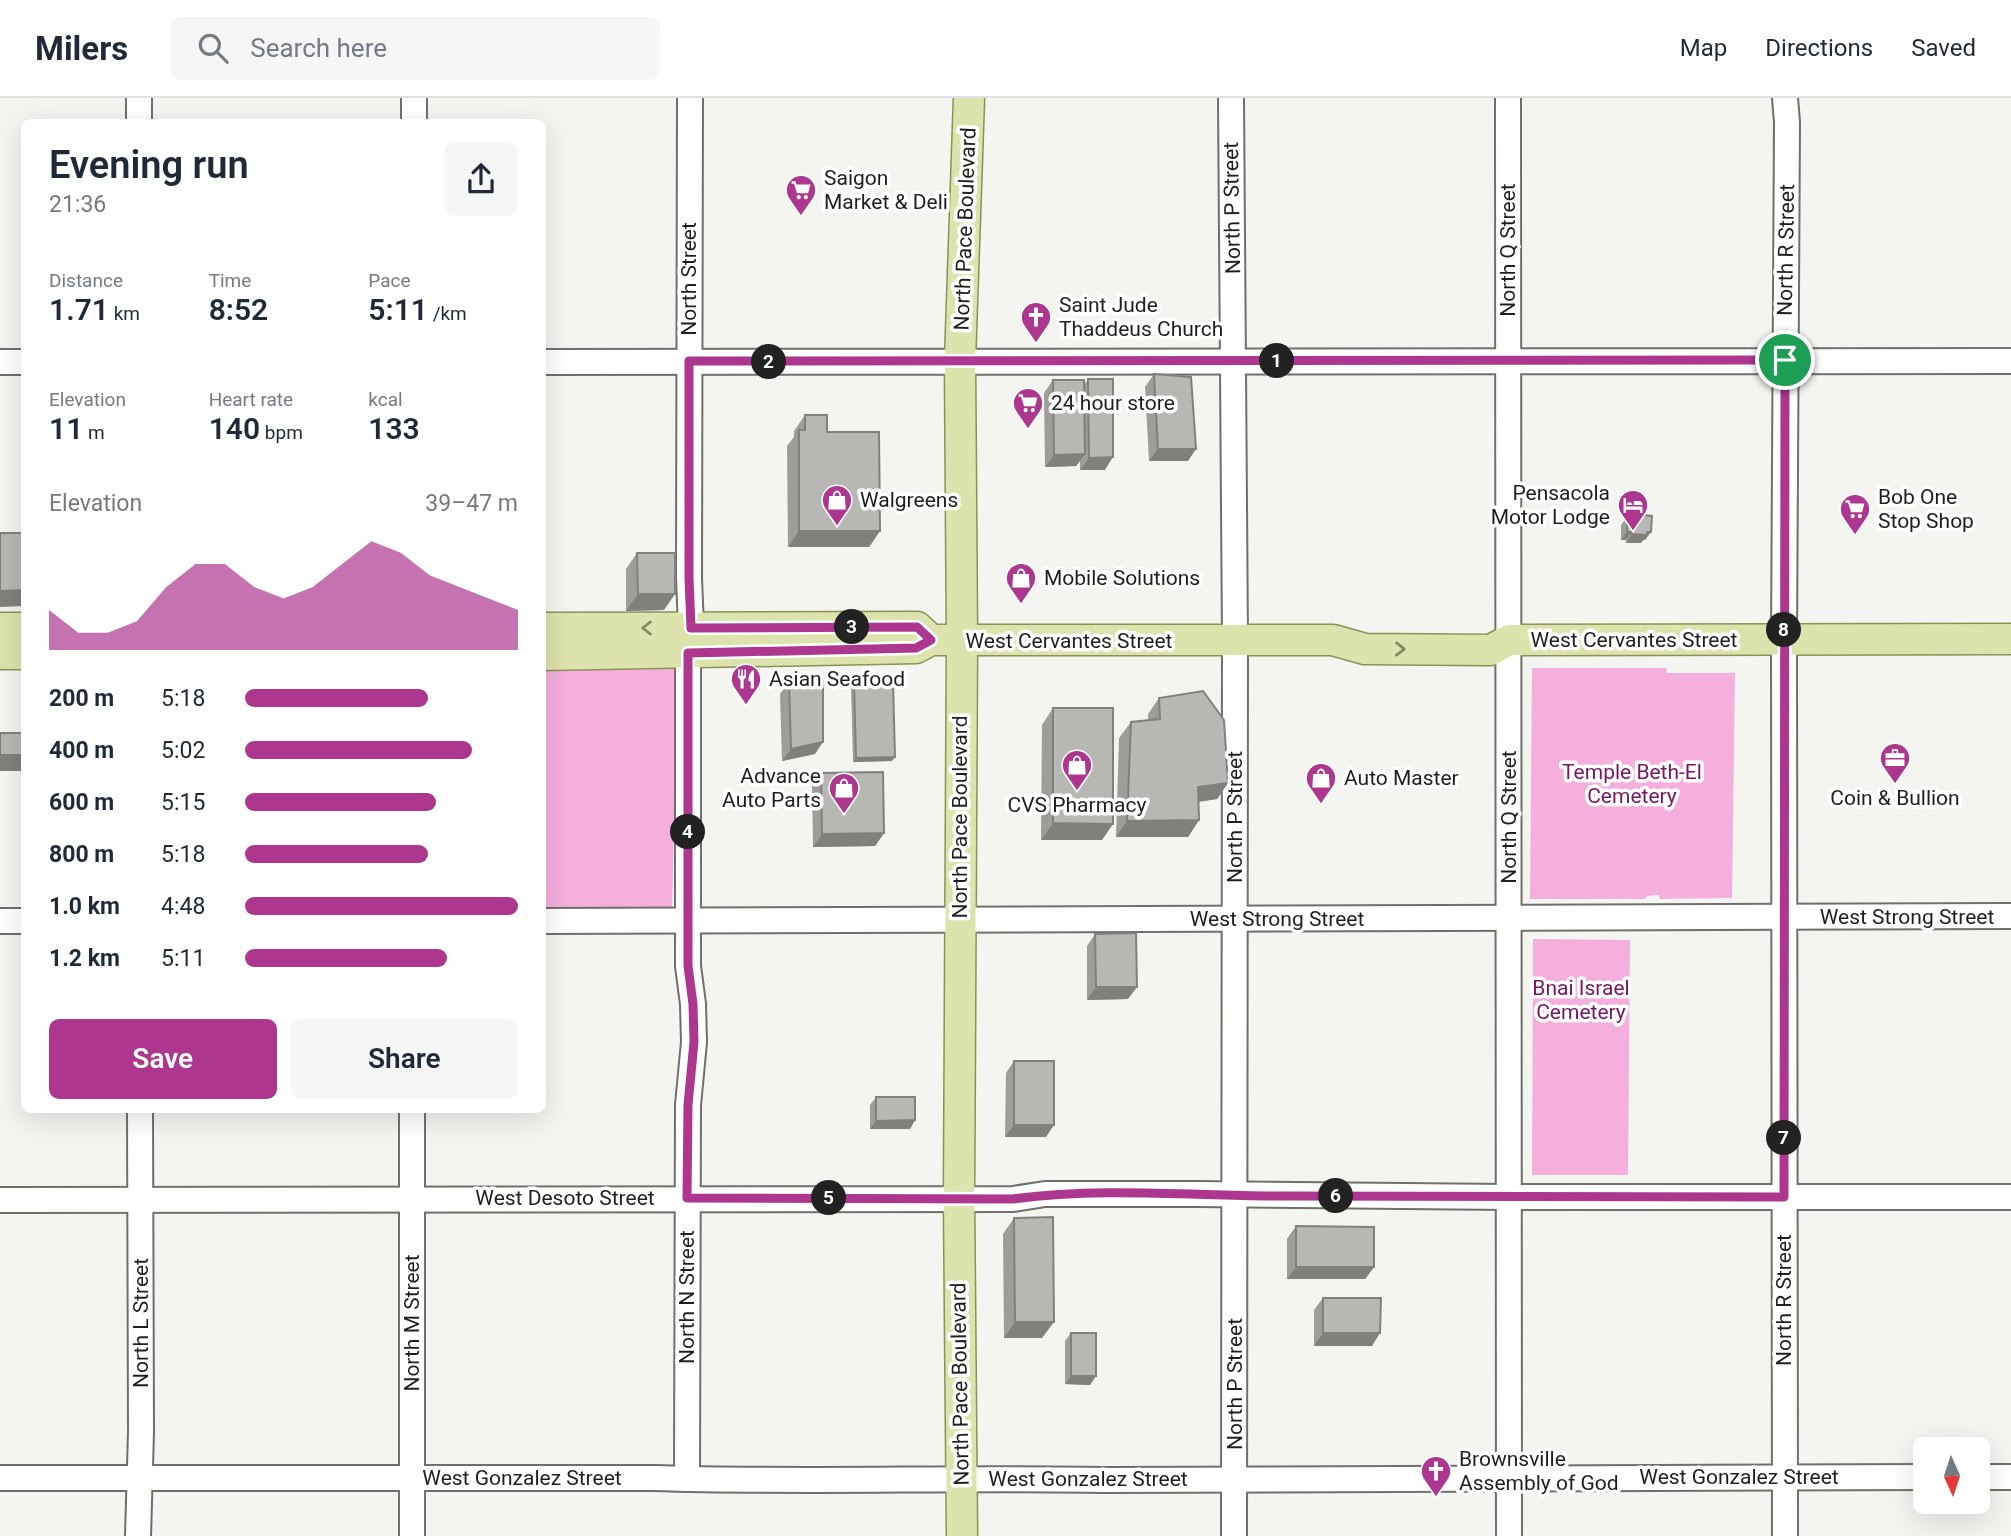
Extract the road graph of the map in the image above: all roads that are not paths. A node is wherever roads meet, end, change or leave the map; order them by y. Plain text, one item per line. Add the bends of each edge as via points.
1 (139, 98) edge
2 (414, 98) edge
3 (690, 98) edge
4 (970, 98) edge
5 (1231, 98) edge
6 (1508, 98) edge
7 (1785, 98) edge
8 (139, 119) edge
9 (414, 119) edge
10 (1234, 360) junction
11 (1785, 360) junction
12 (689, 361) junction
13 (960, 361) junction
14 (1508, 361) junction
15 (2011, 361) edge
16 (0, 362) edge
17 (21, 362) edge
18 (546, 362) edge
19 (0, 628) edge
20 (21, 628) edge
21 (546, 628) edge
22 (1784, 639) junction
23 (2011, 639) edge
24 (690, 640) junction
25 (1509, 640) junction
26 (962, 641) junction
27 (1235, 641) junction
28 (0, 654) edge
29 (21, 654) edge
30 (546, 655) edge
31 (2011, 916) edge
32 (1510, 918) junction
33 (1784, 918) junction
34 (1234, 919) junction
35 (0, 920) edge
36 (688, 920) junction
37 (959, 920) junction
38 (21, 921) edge
39 (546, 921) edge
40 (140, 1113) edge
41 (412, 1113) edge
42 (1235, 1196) junction
43 (1784, 1197) junction
44 (2011, 1197) edge
45 (412, 1198) junction
46 (687, 1198) junction
47 (959, 1198) junction
48 (1509, 1198) junction
49 (0, 1200) edge
50 (141, 1200) junction
51 (2011, 1476) edge
52 (1784, 1477) junction
53 (1913, 1477) edge
54 (1990, 1477) edge
55 (0, 1478) edge
56 (140, 1478) junction
57 (412, 1478) junction
58 (1234, 1478) junction
59 (1510, 1478) junction
60 (687, 1479) junction
61 (961, 1480) junction
62 (138, 1536) edge
63 (412, 1536) edge
64 (962, 1536) edge
65 (1234, 1536) edge
66 (1509, 1536) edge
67 (1785, 1536) edge

1 - 8 street
2 - 9 street
3 - 12 street, North Street
4 - 13 main road, North Pace Boulevard
5 - 10 street, North P Street
6 - 14 street, North Q Street
7 - 11 street, North R Street
10 - 13 street
10 - 14 street
10 - 27 street, North P Street
11 - 14 street
11 - 15 street
11 - 22 street, North R Street
12 - 13 street
12 - 18 street
12 - 24 street, North Street
13 - 26 main road, North Pace Boulevard
14 - 25 street, North Q Street
16 - 17 street
19 - 20 main road
24 -> 21 main road, West Cervantes Street
22 - 23 main road, West Cervantes Street
22 - 25 main road, West Cervantes Street
22 - 33 street, North R Street
24 - 26 main road, West Cervantes Street via 916,648 931,640
24 - 30 main road, West Cervantes Street
24 - 36 street, North N Street
25 - 27 main road, West Cervantes Street via 1491,650 1365,649 1333,640
25 - 32 street, North Q Street
26 - 27 main road, West Cervantes Street
26 - 37 main road, North Pace Boulevard
27 - 34 street, North P Street
28 - 29 main road
31 - 33 street, West Strong Street
32 - 33 street, West Strong Street
32 - 34 street, West Strong Street
32 - 48 street, North Q Street
33 - 43 street, North R Street
34 - 37 street, West Strong Street
34 - 42 street, North P Street
35 - 38 street
36 - 37 street, West Strong Street
36 - 39 street, West Strong Street
36 - 46 street, North N Street via 694,1042
37 - 47 main road, North Pace Boulevard
40 - 50 street, North L Street
41 - 45 street, North M Street
42 - 47 street, West Desoto Street
42 - 48 street, West Desoto Street
42 - 58 street, North P Street
43 - 44 street, West Desoto Street
43 - 48 street, West Desoto Street
43 - 52 street, North R Street
45 - 46 street, West Desoto Street
45 - 50 street, West Desoto Street
45 - 57 street, North M Street
46 - 47 street, West Desoto Street
46 - 60 street, North N Street
47 - 61 main road, North Pace Boulevard
48 - 59 street, North Q Street
49 - 50 street, West Desoto Street
50 - 56 street, North L Street
51 - 54 street
52 - 53 street, West Gonzalez Street
52 - 59 street, West Gonzalez Street
52 - 67 street, North R Street
55 - 56 street, West Gonzalez Street
56 - 57 street, West Gonzalez Street
56 - 62 street, North L Street
57 - 60 street, West Gonzalez Street
57 - 63 street, North M Street
58 - 59 street, West Gonzalez Street
58 - 61 street, West Gonzalez Street
58 - 65 street, North P Street
59 - 66 street, North Q Street
60 - 61 street, West Gonzalez Street
61 - 64 main road, North Pace Boulevard

